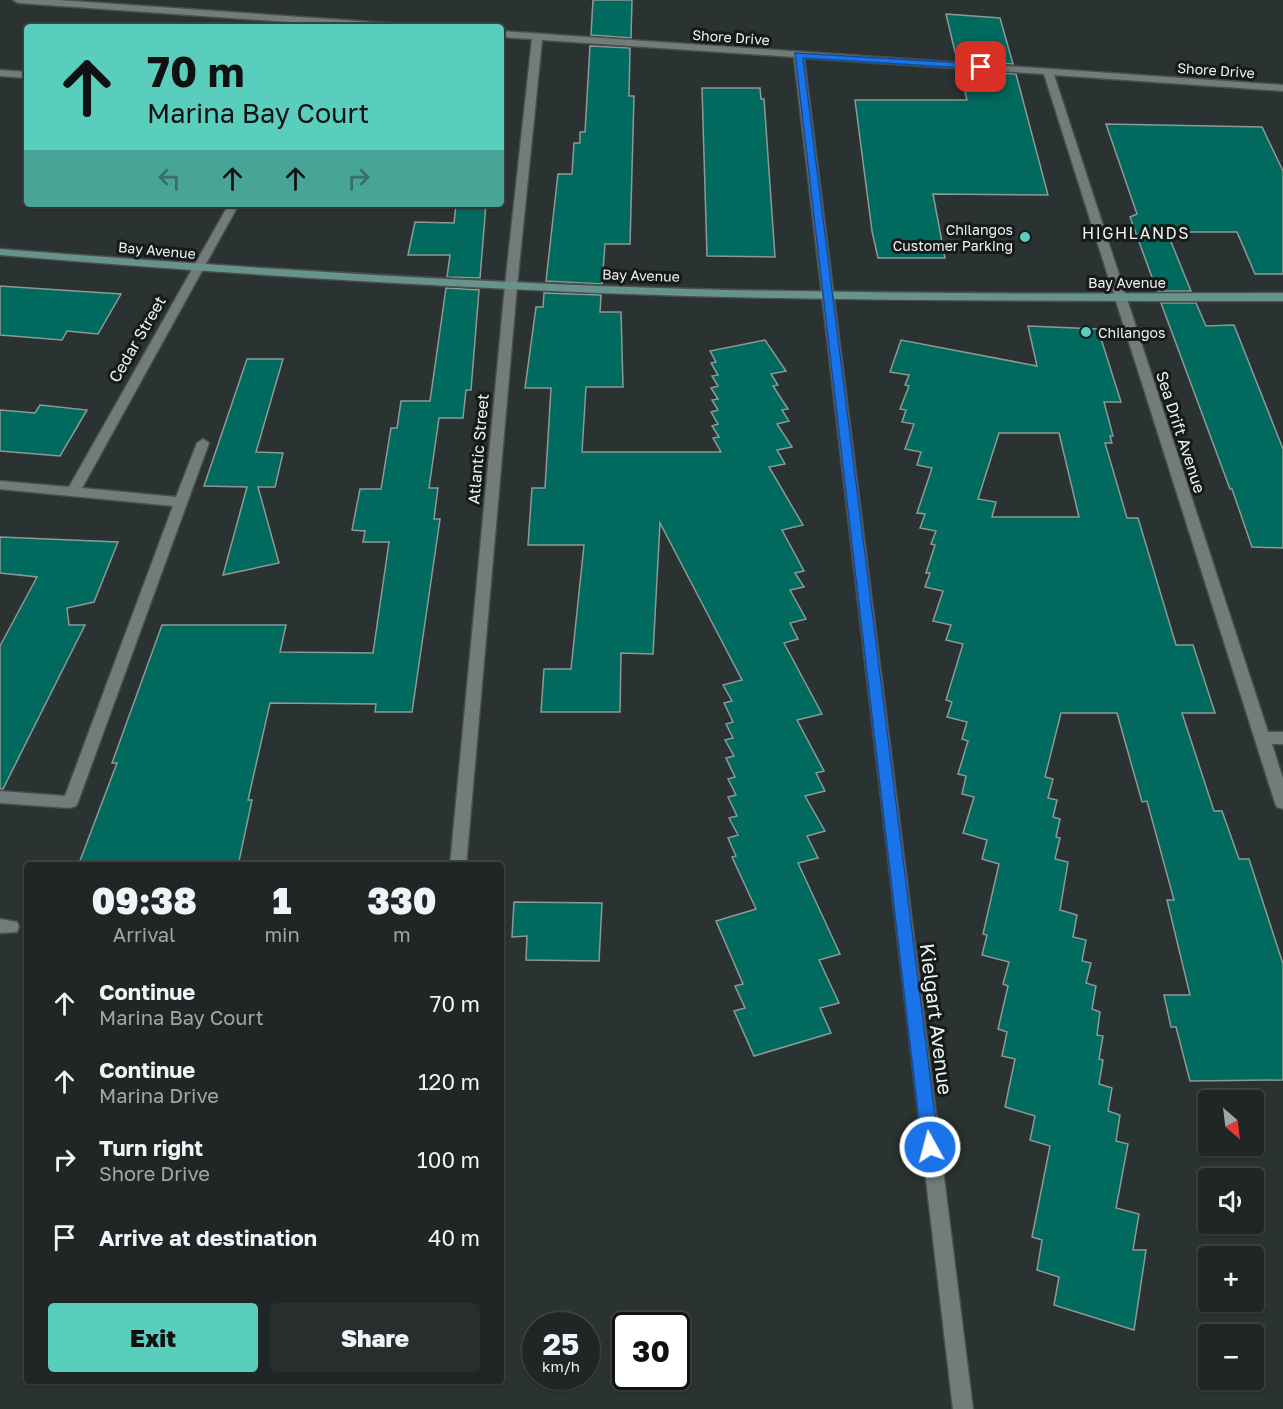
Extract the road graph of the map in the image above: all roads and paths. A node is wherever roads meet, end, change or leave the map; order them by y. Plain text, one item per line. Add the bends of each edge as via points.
1 (18, 0) edge
2 (358, 24) edge
3 (504, 34) edge
4 (537, 37) junction
5 (799, 55) junction
6 (1048, 71) junction
7 (0, 74) edge
8 (24, 75) edge
9 (1283, 88) edge
10 (232, 207) edge
11 (0, 252) edge
12 (198, 268) junction
13 (511, 286) junction
14 (826, 295) junction
15 (1121, 297) junction
16 (1283, 297) edge
17 (203, 443) dead end
18 (0, 485) edge
19 (73, 492) junction
20 (179, 502) junction
21 (1262, 738) junction
22 (1283, 738) edge
23 (0, 797) edge
24 (1283, 803) edge
25 (458, 862) edge
26 (963, 1409) edge

1 - 2 street
3 - 4 street, Shore Drive
4 - 5 street, Shore Drive
4 - 13 street, Atlantic Street
5 - 6 street, Shore Drive
5 - 14 street, Kielgart Avenue
6 - 9 street, Shore Drive
6 - 15 street, Sea Drift Avenue
7 - 8 street
10 - 12 street, Cedar Street
11 - 12 street, Bay Avenue
12 - 13 street, Bay Avenue
12 - 19 street, Cedar Street
13 - 14 street, Bay Avenue
13 - 25 street, Atlantic Street
14 - 15 street, Bay Avenue
14 - 26 street, Kielgart Avenue
15 - 16 street, Bay Avenue
15 - 21 street, Sea Drift Avenue
17 - 20 street
18 - 19 street
19 - 20 street
20 - 23 street via 70,802
21 - 22 street
21 - 24 street, Sea Drift Avenue

